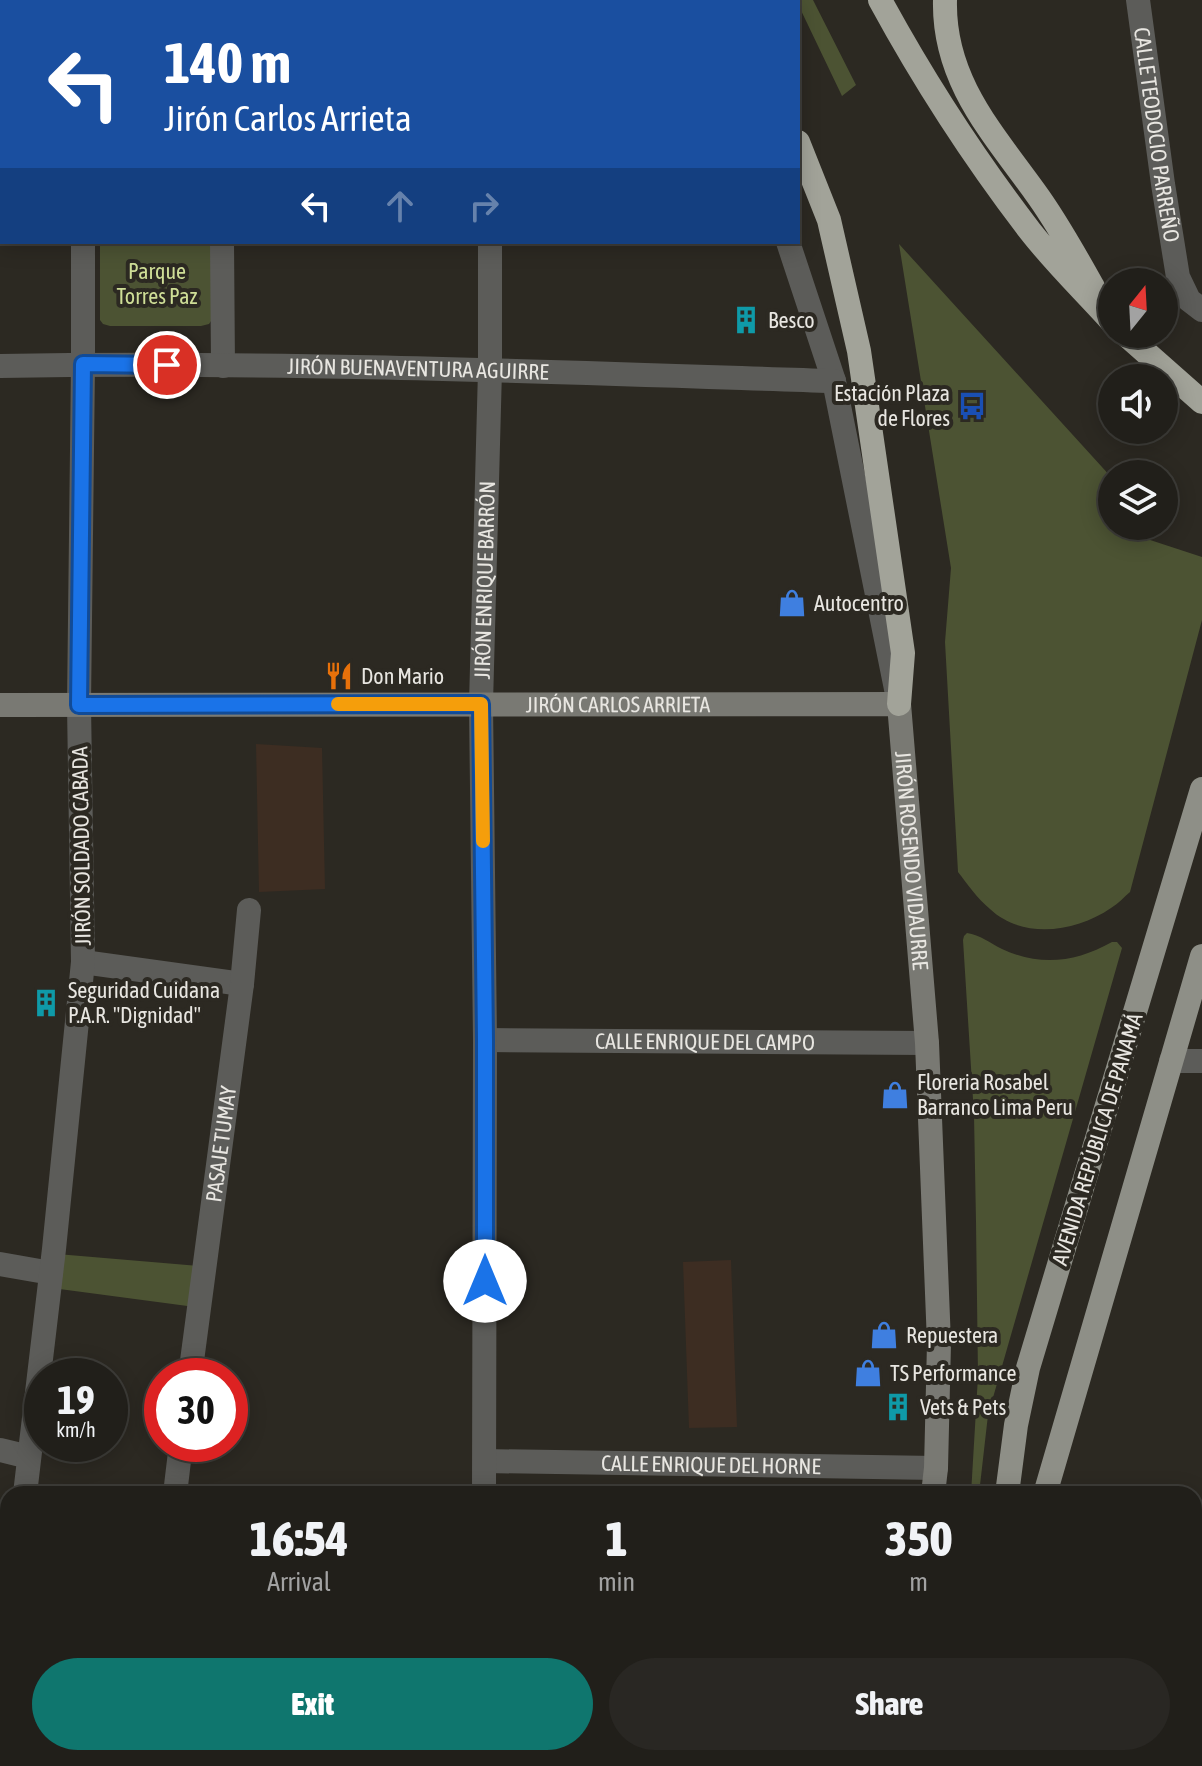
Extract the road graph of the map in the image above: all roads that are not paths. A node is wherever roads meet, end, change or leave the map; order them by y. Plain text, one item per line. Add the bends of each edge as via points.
1 (880, 0) edge
2 (945, 0) edge
3 (1138, 0) edge
4 (800, 147) edge
5 (800, 166) edge
6 (829, 220) junction
7 (83, 244) edge
8 (222, 244) edge
9 (490, 244) edge
10 (789, 244) edge
11 (1098, 296) edge
12 (1098, 306) edge
13 (1202, 310) edge
14 (1141, 348) edge
15 (83, 364) junction
16 (0, 366) edge
17 (223, 366) junction
18 (490, 370) junction
19 (834, 381) junction
20 (1202, 402) edge
21 (481, 704) junction
22 (899, 704) junction
23 (0, 705) edge
24 (79, 705) junction
25 (1202, 789) edge
26 (249, 910) dead end
27 (1202, 956) edge
28 (83, 962) junction
29 (242, 984) junction
30 (485, 1040) junction
31 (927, 1043) junction
32 (1171, 1061) junction
33 (1202, 1061) edge
34 (0, 1264) edge
35 (51, 1273) junction
36 (41, 1358) edge
37 (192, 1358) edge
38 (0, 1450) edge
39 (24, 1456) edge
40 (485, 1461) junction
41 (28, 1462) edge
42 (179, 1462) edge
43 (936, 1468) junction
44 (26, 1486) edge
45 (176, 1486) edge
46 (484, 1486) edge
47 (934, 1486) edge
48 (1008, 1486) edge
49 (1047, 1486) edge

1 - 12 highway via 969,148 1032,234
2 - 11 highway via 946,32 965,92 1035,192
3 - 13 street, CALLE TEODOCIO PARREÑO via 1178,277 1189,300
4 - 6 highway
5 - 6 highway
6 - 22 highway via 859,351 884,518 903,653
7 - 15 street, JIRÓN SOLDADO CABADA
8 - 17 street
9 - 18 street, JIRÓN ENRIQUE BARRÓN
10 - 19 street, JIRÓN ROSENDO VIDAURRE
14 - 20 highway
15 - 16 street, JIRÓN BUENAVENTURA AGUIRRE
15 - 17 street, JIRÓN BUENAVENTURA AGUIRRE
15 - 24 street, JIRÓN SOLDADO CABADA
17 - 18 street, JIRÓN BUENAVENTURA AGUIRRE
18 - 19 street, JIRÓN BUENAVENTURA AGUIRRE
18 - 21 street, JIRÓN ENRIQUE BARRÓN
19 - 22 street, JIRÓN ROSENDO VIDAURRE
21 - 22 street, JIRÓN CARLOS ARRIETA
21 - 24 street, JIRÓN CARLOS ARRIETA
21 - 30 street, JIRÓN ENRIQUE BARRÓN
22 - 31 street, JIRÓN ROSENDO VIDAURRE
23 - 24 street, JIRÓN CARLOS ARRIETA
24 - 28 street, JIRÓN SOLDADO CABADA
25 - 48 main road, AVENIDA REPÚBLICA DE PANAMÁ via 1028,1368
26 - 29 street, PASAJE TUMAY
27 - 32 main road
28 - 29 street
28 - 35 street, JIRÓN SOLDADO CABADA
29 - 37 street, PASAJE TUMAY
30 - 31 street, CALLE ENRIQUE DEL CAMPO
30 - 40 street, JIRÓN ENRIQUE BARRÓN
31 - 43 street, JIRÓN ROSENDO VIDAURRE via 939,1343
32 - 33 street
32 - 49 main road
34 - 35 street
35 - 36 street, JIRÓN SOLDADO CABADA
38 - 39 street
40 - 43 street, CALLE ENRIQUE DEL HORNE
40 - 46 street, JIRÓN ENRIQUE BARRÓN
41 - 44 street, JIRÓN SOLDADO CABADA
42 - 45 street
43 - 47 street, JIRÓN ROSENDO VIDAURRE

